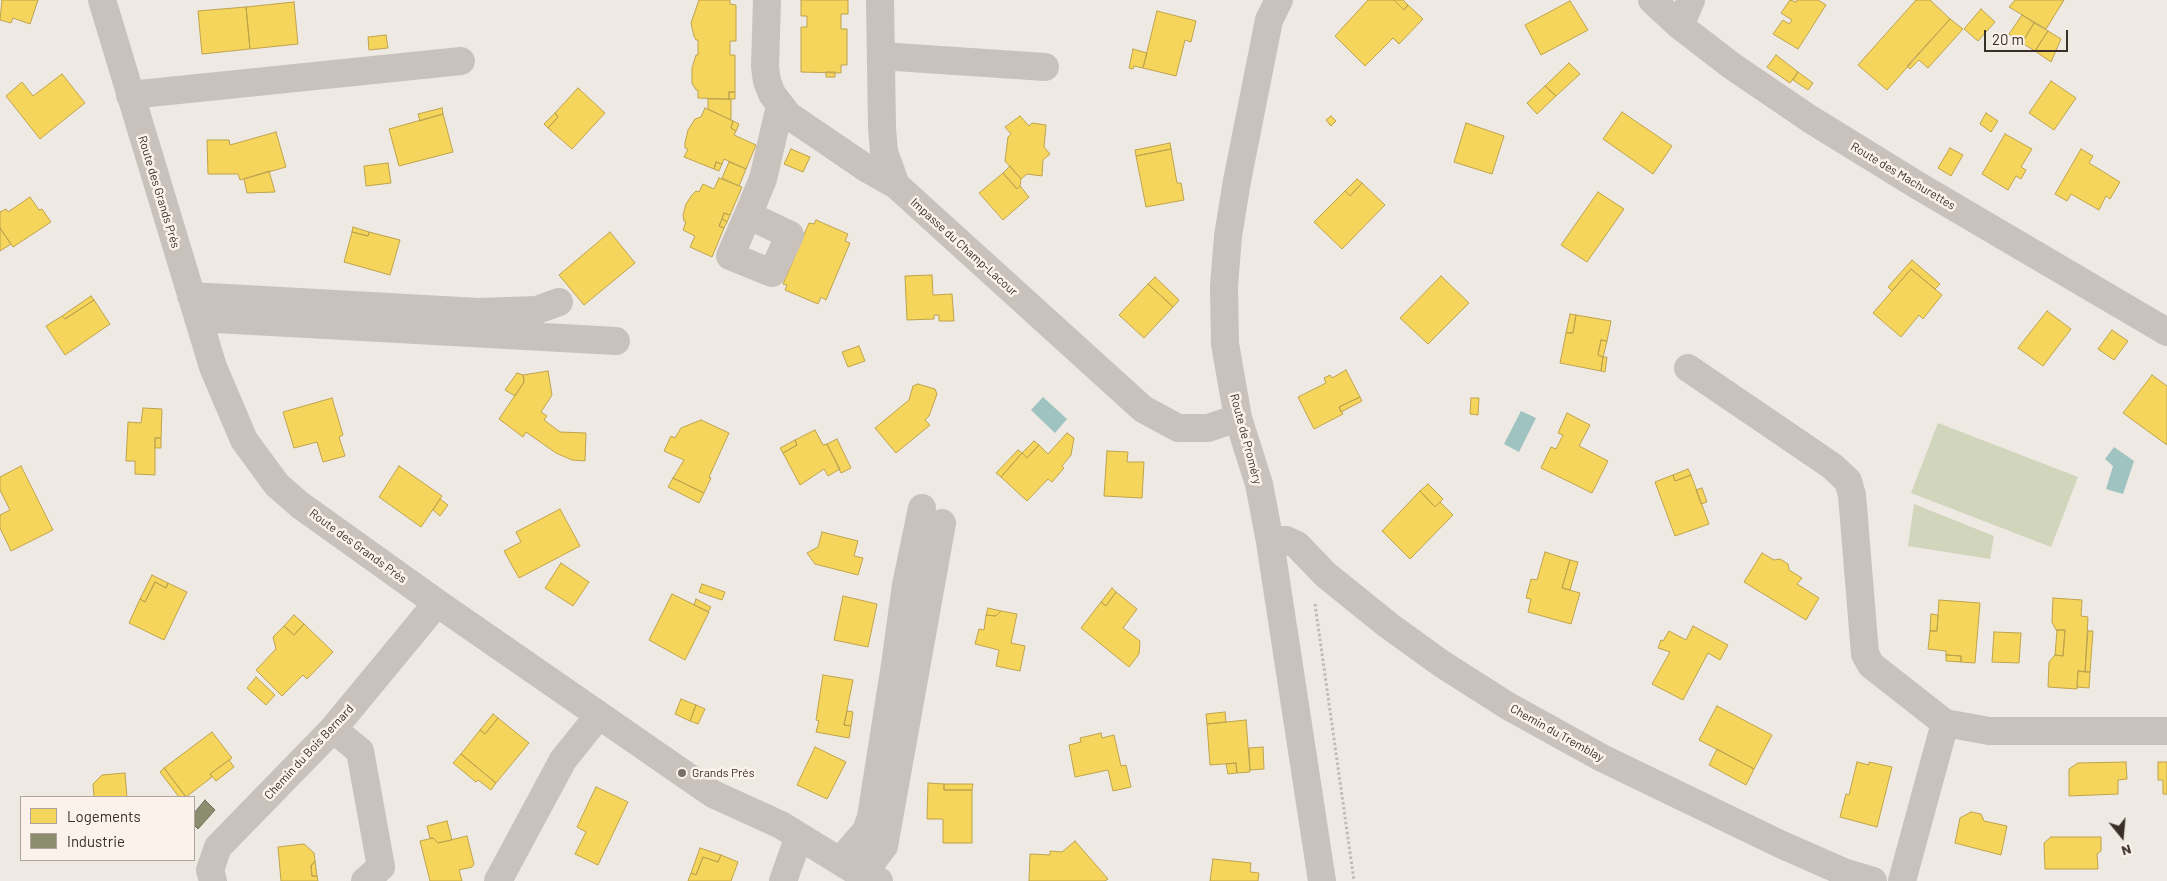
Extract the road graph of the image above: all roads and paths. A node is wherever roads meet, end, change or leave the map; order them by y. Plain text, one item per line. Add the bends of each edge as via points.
1 (102, 0) edge
2 (767, 0) edge
3 (880, 0) edge
4 (1279, 0) edge
5 (1652, 0) edge
6 (1691, 0) edge
7 (1680, 26) junction
8 (881, 56) junction
9 (461, 61) dead end
10 (1045, 67) dead end
11 (130, 95) junction
12 (780, 106) junction
13 (896, 185) junction
14 (748, 215) dead end
15 (559, 302) dead end
16 (194, 307) junction
17 (2167, 332) edge
18 (616, 341) dead end
19 (1688, 368) dead end
20 (1238, 418) junction
21 (932, 516) dead end
22 (1270, 542) junction
23 (1326, 575) junction
24 (437, 603) junction
25 (599, 715) junction
26 (1945, 723) junction
27 (333, 729) junction
28 (2167, 731) edge
29 (799, 836) junction
30 (860, 872) edge
31 (212, 881) edge
32 (365, 881) edge
33 (498, 881) edge
34 (784, 881) edge
35 (1322, 881) edge
36 (1354, 881) edge
37 (1873, 881) edge
38 (1902, 881) edge

1 - 11 street, Route des Grands Prés
2 - 12 street, Impasse du Champ-Lacour via 765,66 770,89
3 - 8 street
4 - 20 street, Route de Proméry via 1269,20 1240,158 1227,246 1225,344
5 - 7 street, Route des Machurettes
6 - 7 street
7 - 17 street, Route des Machurettes via 1810,119
8 - 10 street
8 - 13 street via 884,152
9 - 11 street
11 - 16 street, Route des Grands Prés
12 - 13 street, Impasse du Champ-Lacour via 798,123
12 - 14 street via 763,179
13 - 20 street, Impasse du Champ-Lacour via 1143,409 1178,428 1208,428
15 - 16 street via 538,310 478,312
16 - 18 street
16 - 24 street, Route des Grands Prés via 230,409 244,440 268,474 300,505
19 - 26 street via 1832,466 1848,481 1866,654 1871,665
20 - 22 street, Route de Proméry via 1259,484
21 - 30 street via 884,846
22 - 23 street, Chemin du Tremblay via 1286,540 1297,545
22 - 35 street, Route de Proméry
23 - 36 path via 1315,588 1314,596
23 - 37 street, Chemin du Tremblay via 1442,664 1508,706 1602,758 1780,844 1846,873
24 - 25 street, Route des Grands Prés
24 - 27 street, Chemin du Bois Bernard
25 - 29 street, Route des Grands Prés via 713,794
25 - 33 street via 563,760
26 - 28 street via 1989,731
26 - 38 street
27 - 31 street, Chemin du Bois Bernard via 218,847 210,870
27 - 32 street via 360,751 381,867
29 - 30 street, Route des Grands Prés
29 - 34 street

